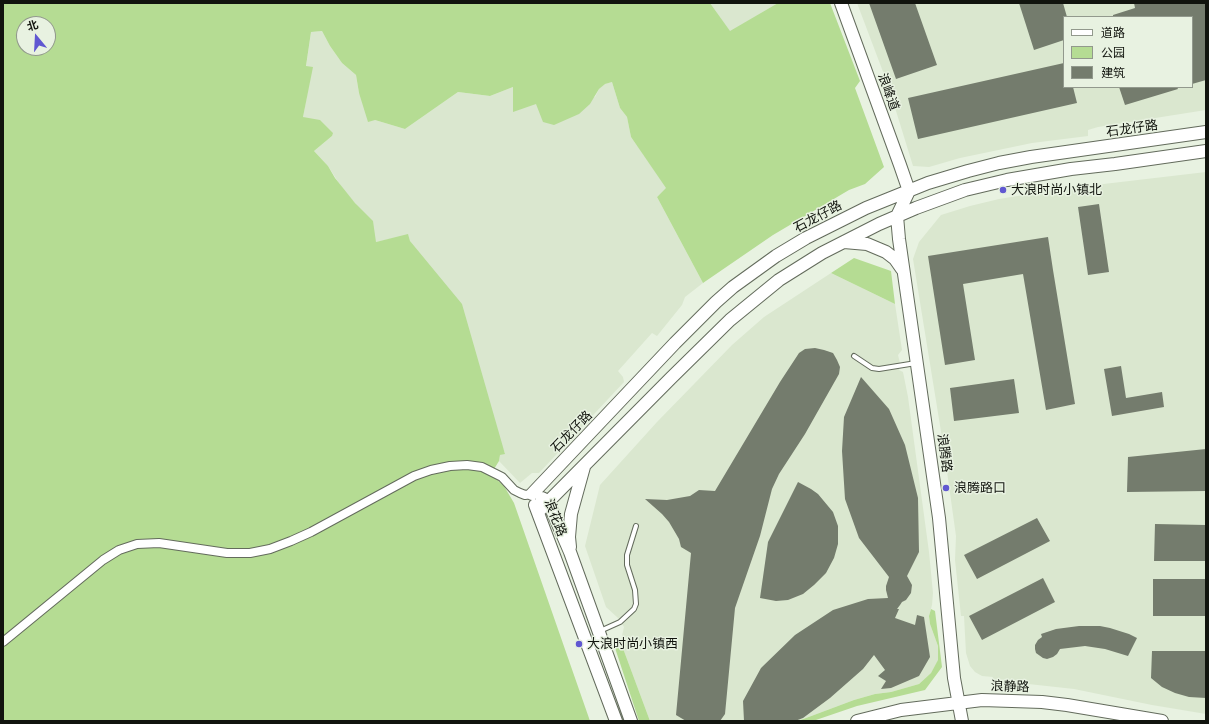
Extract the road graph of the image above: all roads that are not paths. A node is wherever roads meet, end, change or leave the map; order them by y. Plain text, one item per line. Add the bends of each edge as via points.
1 (841, 3) edge
2 (1206, 132) edge
3 (1206, 151) edge
4 (909, 191) junction
5 (897, 216) junction
6 (843, 242) junction
7 (904, 272) junction
8 (854, 356) dead end
9 (916, 363) junction
10 (585, 465) junction
11 (532, 494) junction
12 (548, 502) junction
13 (538, 512) junction
14 (636, 526) dead end
15 (570, 552) junction
16 (599, 632) junction
17 (3, 642) edge
18 (958, 703) junction
19 (616, 721) edge
20 (631, 721) edge
21 (857, 721) edge
22 (962, 721) edge
23 (1162, 721) edge

1 - 4 main road, 浪峰道
2 - 4 main road, 石龙仔路 via 998,163
3 - 5 main road via 1007,180 965,190
4 - 5 main road
4 - 11 main road, 石龙仔路 via 866,208 806,238 733,287 675,343
5 - 6 main road
5 - 7 main road, 浪腾路
6 - 7 main road via 867,244 886,252
6 - 10 main road via 794,269 748,305 696,353
7 - 9 main road, 浪腾路
8 - 9 lane via 872,368 879,369
9 - 18 main road, 浪腾路 via 939,518
10 - 12 main road
10 - 15 main road via 571,514
11 - 12 main road, 浪花路
11 - 13 main road, 浪花路
11 - 17 street via 525,495 514,490 502,477 482,467 450,466 414,476 311,532 270,549 250,553 227,553 159,543 137,544 119,550 103,560
12 - 13 main road
12 - 15 main road, 浪花路
13 - 19 main road, 浪花路
14 - 16 lane via 627,555 636,604 620,622
15 - 16 main road, 浪花路
16 - 20 main road, 浪花路
18 - 21 main road, 浪静路 via 901,710
18 - 22 main road, 浪腾路
18 - 23 main road, 浪静路 via 982,700 1042,702

